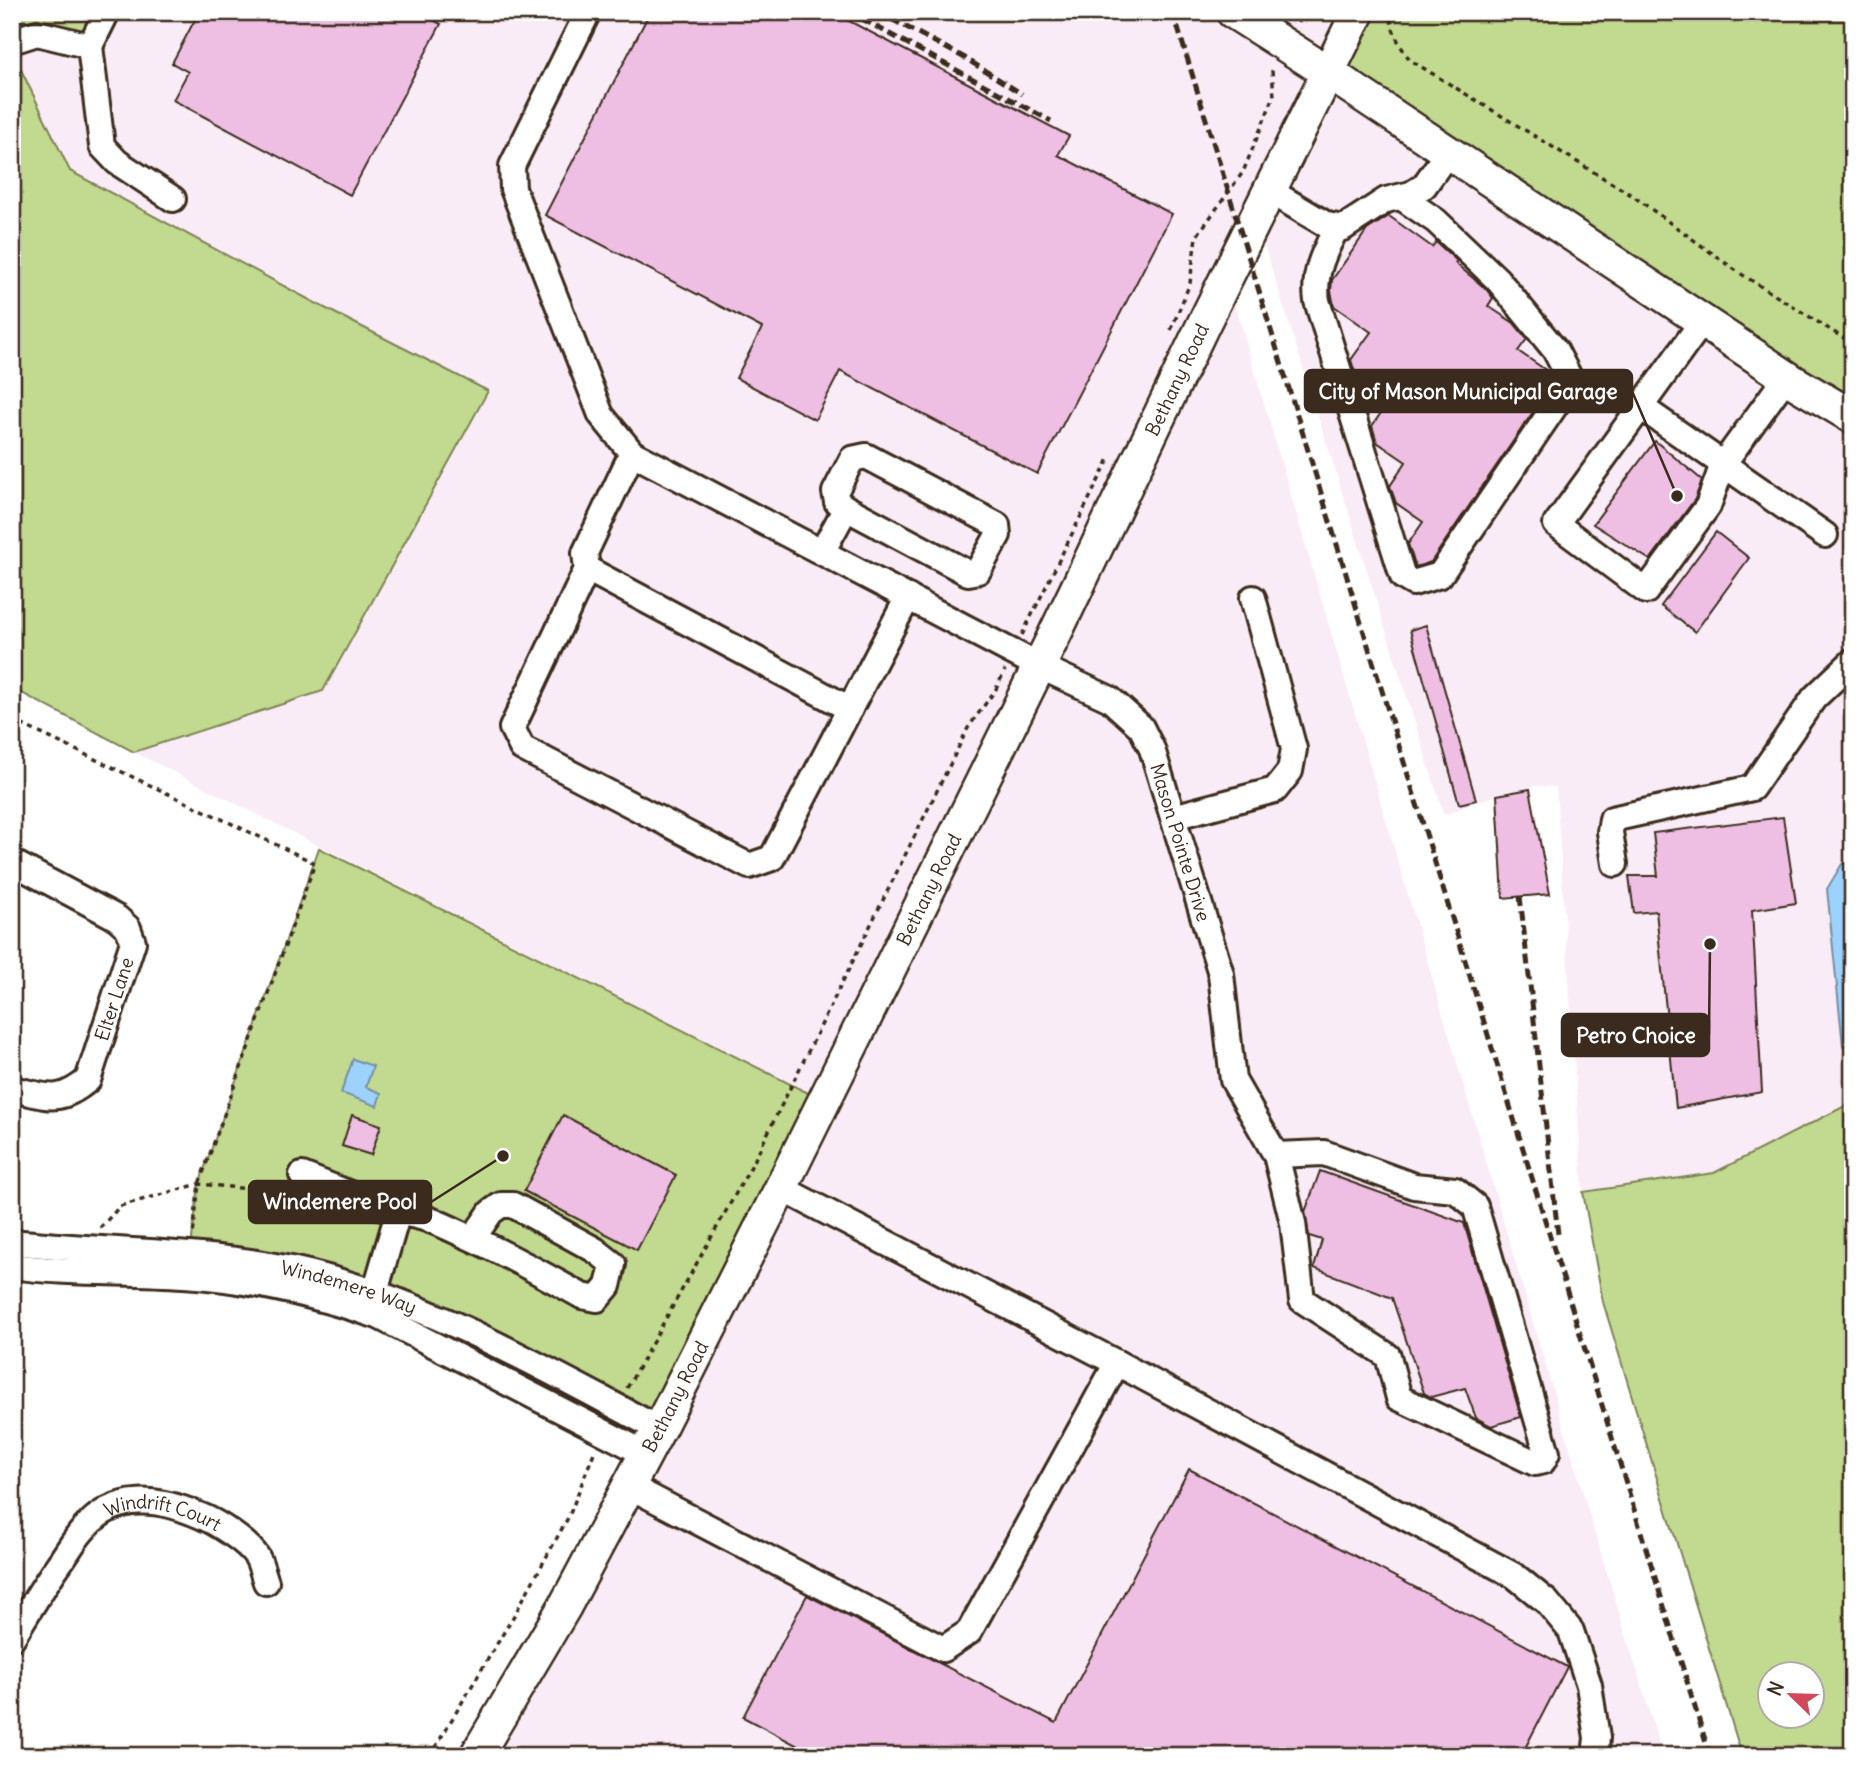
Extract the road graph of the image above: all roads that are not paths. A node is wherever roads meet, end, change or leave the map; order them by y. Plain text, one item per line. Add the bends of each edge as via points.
1 (107, 12) edge
2 (588, 12) edge
3 (1233, 12) edge
4 (1369, 14) edge
5 (12, 41) edge
6 (90, 46) junction
7 (1329, 73) junction
8 (1448, 152) junction
9 (1270, 191) junction
10 (1401, 197) junction
11 (173, 200) dead end
12 (1337, 227) junction
13 (1702, 322) junction
14 (1786, 377) junction
15 (1641, 407) junction
16 (1853, 417) edge
17 (632, 453) junction
18 (1723, 464) junction
19 (846, 508) junction
20 (1825, 535) dead end
21 (822, 552) junction
22 (587, 569) junction
23 (908, 597) junction
24 (1253, 598) dead end
25 (1027, 659) junction
26 (1853, 661) edge
27 (850, 709) junction
28 (1173, 817) junction
29 (12, 862) edge
30 (1615, 864) dead end
31 (12, 1089) edge
32 (1276, 1155) junction
33 (302, 1175) dead end
34 (781, 1188) junction
35 (398, 1213) junction
36 (473, 1238) junction
37 (12, 1242) edge
38 (12, 1266) edge
39 (372, 1304) junction
40 (1116, 1363) junction
41 (652, 1442) junction
42 (629, 1486) junction
43 (266, 1582) dead end
44 (12, 1638) edge
45 (476, 1756) edge
46 (1595, 1756) edge

1 - 6 street
2 - 17 street via 512,166 513,189 601,415
3 - 7 main road
4 - 7 main road, Bethany Road
5 - 6 street via 37,33
6 - 11 street via 102,146 117,162
7 - 8 main road
7 - 9 main road, Bethany Road
8 - 10 street via 1423,186
8 - 13 main road
9 - 12 street
9 - 25 main road, Bethany Road
10 - 12 street via 1386,200 1343,228
10 - 12 street via 1436,221 1497,279 1555,350 1569,377 1563,394 1440,575 1428,580 1413,583 1403,577 1317,302 1315,284
13 - 14 main road
13 - 15 street
14 - 16 main road
14 - 18 street
15 - 18 street
15 - 18 street via 1556,524 1646,591 1708,506
17 - 21 street, Mason Pointe Drive
17 - 22 street via 585,553
18 - 20 street
19 - 19 street via 968,573 978,571 998,535 997,525 866,456 852,459 835,492 837,502
19 - 21 street
21 - 23 street, Mason Pointe Drive
22 - 27 street
22 - 27 street via 512,728 522,748 749,866 772,858
23 - 25 street, Mason Pointe Drive
23 - 27 street
24 - 28 street via 1294,749 1290,771 1275,790
25 - 28 street, Mason Pointe Drive via 1110,699 1141,726
25 - 34 main road, Bethany Road
26 - 30 street via 1814,698 1752,788 1612,819
28 - 32 street, Mason Pointe Drive via 1221,974 1233,1080
29 - 31 street, Elter Lane via 117,918 128,928 133,942 88,1080 57,1098
32 - 32 street via 1324,1153 1413,1186 1455,1190 1475,1206 1547,1453 1543,1461 1535,1463 1399,1398 1388,1356 1302,1300 1293,1223
33 - 35 street
34 - 40 street
34 - 41 main road, Bethany Road
35 - 36 street via 420,1215
35 - 39 street
36 - 36 street via 582,1296 597,1299 608,1286 613,1264 513,1205 500,1205 491,1212
37 - 39 street, Windemere Way via 235,1259 293,1270
38 - 39 street, Windemere Way via 186,1275
39 - 41 street, Windemere Way via 446,1321 512,1352
40 - 42 street via 969,1632 943,1649
40 - 46 street via 1515,1576 1547,1602 1571,1631 1589,1685 1597,1738
41 - 42 main road, Bethany Road
42 - 45 main road, Bethany Road
43 - 44 street, Windrift Court via 256,1556 206,1518 169,1504 130,1502 100,1514 83,1529

